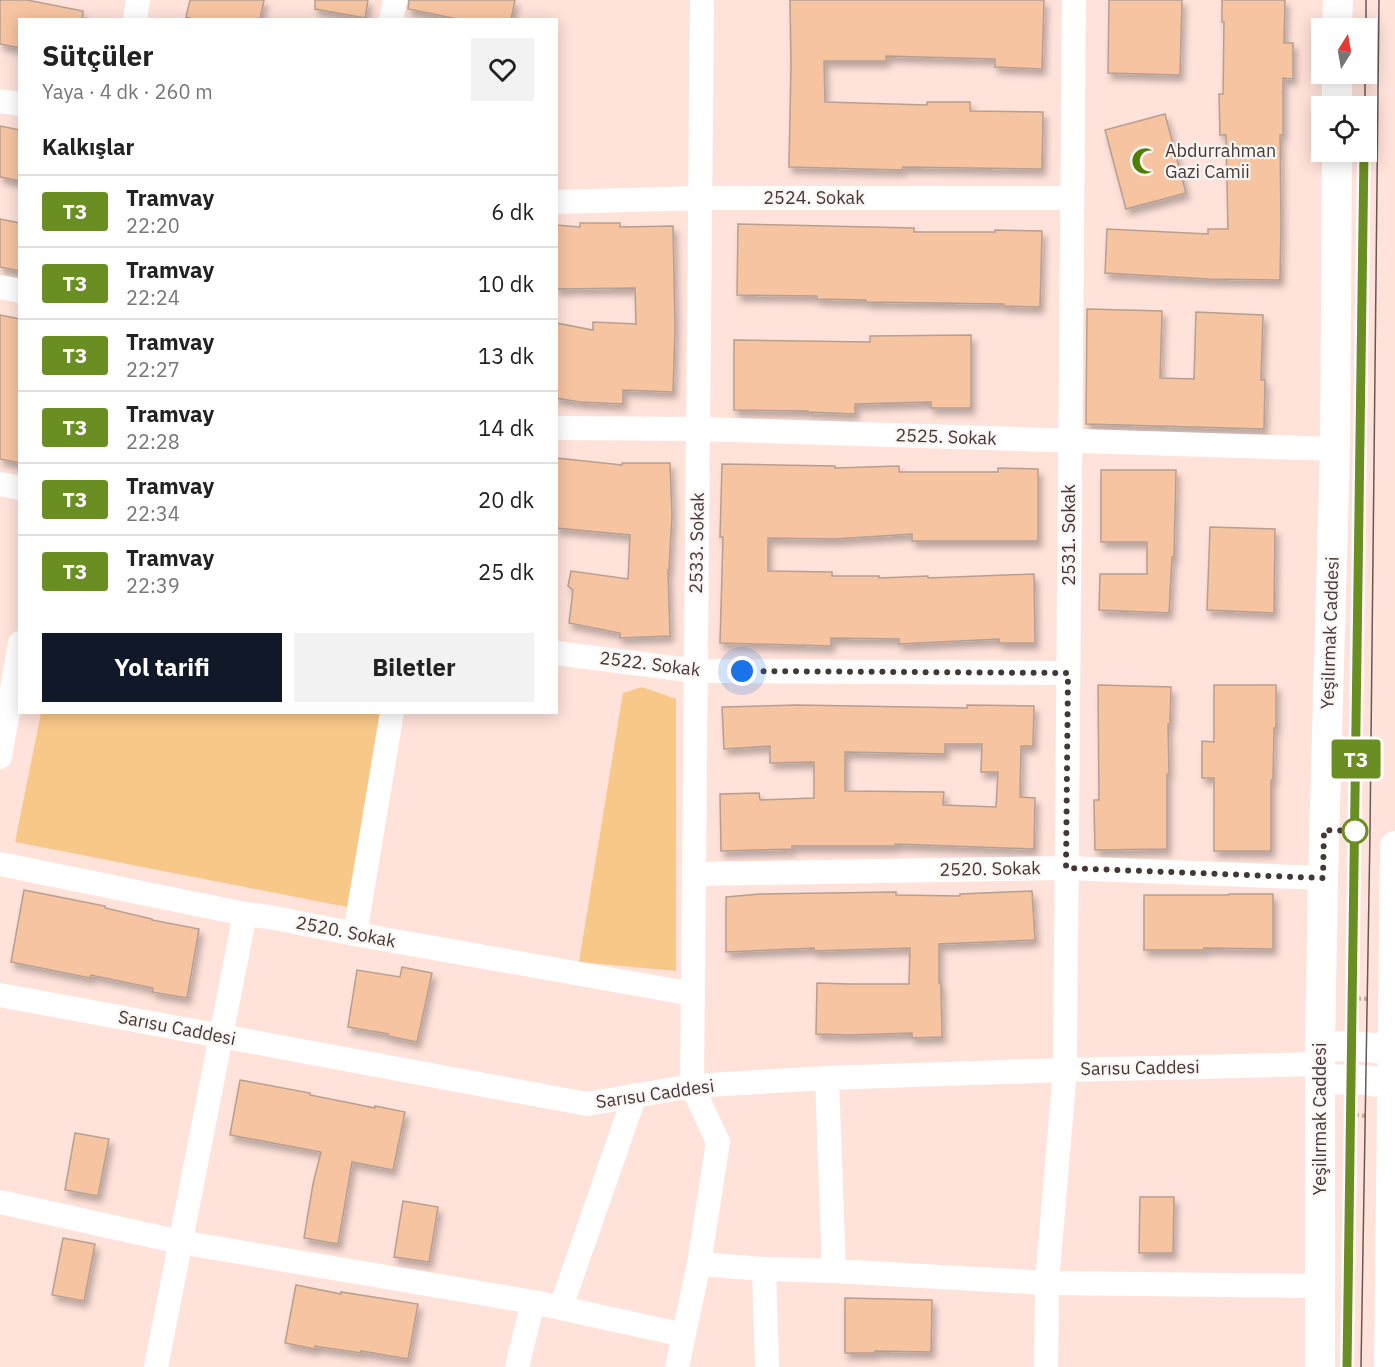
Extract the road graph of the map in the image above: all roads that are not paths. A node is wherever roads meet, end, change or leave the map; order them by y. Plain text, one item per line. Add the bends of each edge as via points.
1 (138, 0) edge
2 (394, 0) edge
3 (702, 0) edge
4 (1074, 0) edge
5 (1338, 0) edge
6 (135, 18) edge
7 (392, 18) edge
8 (1337, 18) edge
9 (0, 101) edge
10 (18, 104) edge
11 (1336, 162) edge
12 (700, 198) junction
13 (1072, 198) junction
14 (558, 202) edge
15 (0, 287) edge
16 (18, 291) edge
17 (558, 428) edge
18 (698, 429) junction
19 (1070, 441) junction
20 (1335, 449) junction
21 (0, 484) edge
22 (18, 488) edge
23 (18, 649) edge
24 (558, 653) edge
25 (696, 671) junction
26 (1068, 673) junction
27 (6, 683) edge
28 (392, 714) edge
29 (0, 757) edge
30 (1395, 846) edge
31 (0, 864) edge
32 (1066, 868) junction
33 (694, 874) junction
34 (1323, 878) junction
35 (244, 914) junction
36 (355, 934) junction
37 (693, 993) junction
38 (0, 995) edge
39 (219, 1036) junction
40 (1394, 1051) edge
41 (1320, 1063) junction
42 (1065, 1070) junction
43 (827, 1078) junction
44 (1394, 1085) edge
45 (692, 1086) junction
46 (635, 1095) junction
47 (0, 1202) edge
48 (180, 1242) junction
49 (699, 1264) junction
50 (764, 1269) junction
51 (834, 1271) junction
52 (1047, 1283) junction
53 (1321, 1286) junction
54 (533, 1302) junction
55 (561, 1307) junction
56 (1392, 1326) edge
57 (684, 1335) junction
58 (156, 1367) edge
59 (517, 1367) edge
60 (677, 1367) edge
61 (767, 1367) edge
62 (1046, 1367) edge
63 (1320, 1367) edge
64 (1389, 1367) edge

1 - 6 street
2 - 7 street
3 - 12 street, 2533. Sokak
4 - 13 street, 2531. Sokak
5 - 8 main road
9 - 10 street
11 - 20 main road, Yeşilırmak Caddesi
12 - 13 street, 2524. Sokak
12 - 14 street, 2524. Sokak
12 - 18 street, 2533. Sokak
13 - 19 street, 2531. Sokak
15 - 16 street
17 - 18 street, 2525. Sokak
18 - 19 street, 2525. Sokak
18 - 25 street, 2533. Sokak
19 - 20 street, 2525. Sokak
19 - 26 street, 2531. Sokak
20 - 34 main road, Yeşilırmak Caddesi
21 - 22 street
23 - 27 street
24 - 25 street, 2522. Sokak
25 - 26 street, 2522. Sokak
25 - 33 street, 2533. Sokak
26 - 32 street, 2531. Sokak
27 - 29 street
28 - 36 street
30 - 40 main road
31 - 35 street, 2520. Sokak
32 - 33 street, 2520. Sokak
32 - 34 street, 2520. Sokak
32 - 42 street, 2531. Sokak
33 - 37 street, 2533. Sokak
34 - 41 main road, Yeşilırmak Caddesi
35 - 36 street, 2520. Sokak
35 - 39 street
36 - 37 street, 2520. Sokak
37 - 45 street, 2533. Sokak
38 - 39 street, Sarısu Caddesi
39 - 46 street, Sarısu Caddesi via 586,1104
39 - 48 street
40 - 41 main road via 1366,1047
40 - 44 main road
41 - 42 street, Sarısu Caddesi
41 - 44 main road via 1365,1080
41 - 53 main road, Yeşilırmak Caddesi
42 - 43 street, Sarısu Caddesi
42 - 52 street, 2531. Sokak
43 - 45 street, Sarısu Caddesi
43 - 51 street
44 - 56 main road
45 - 46 street, Sarısu Caddesi
45 - 49 street via 718,1142
46 - 55 street
47 - 48 street
48 - 54 street
48 - 58 street
49 - 50 street
49 - 57 street
50 - 51 street
50 - 61 street
51 - 52 street
52 - 53 street
52 - 62 street, 2531. Sokak
53 - 63 main road, Yeşilırmak Caddesi
54 - 55 street
54 - 59 street
55 - 57 street
56 - 64 main road
57 - 60 street

